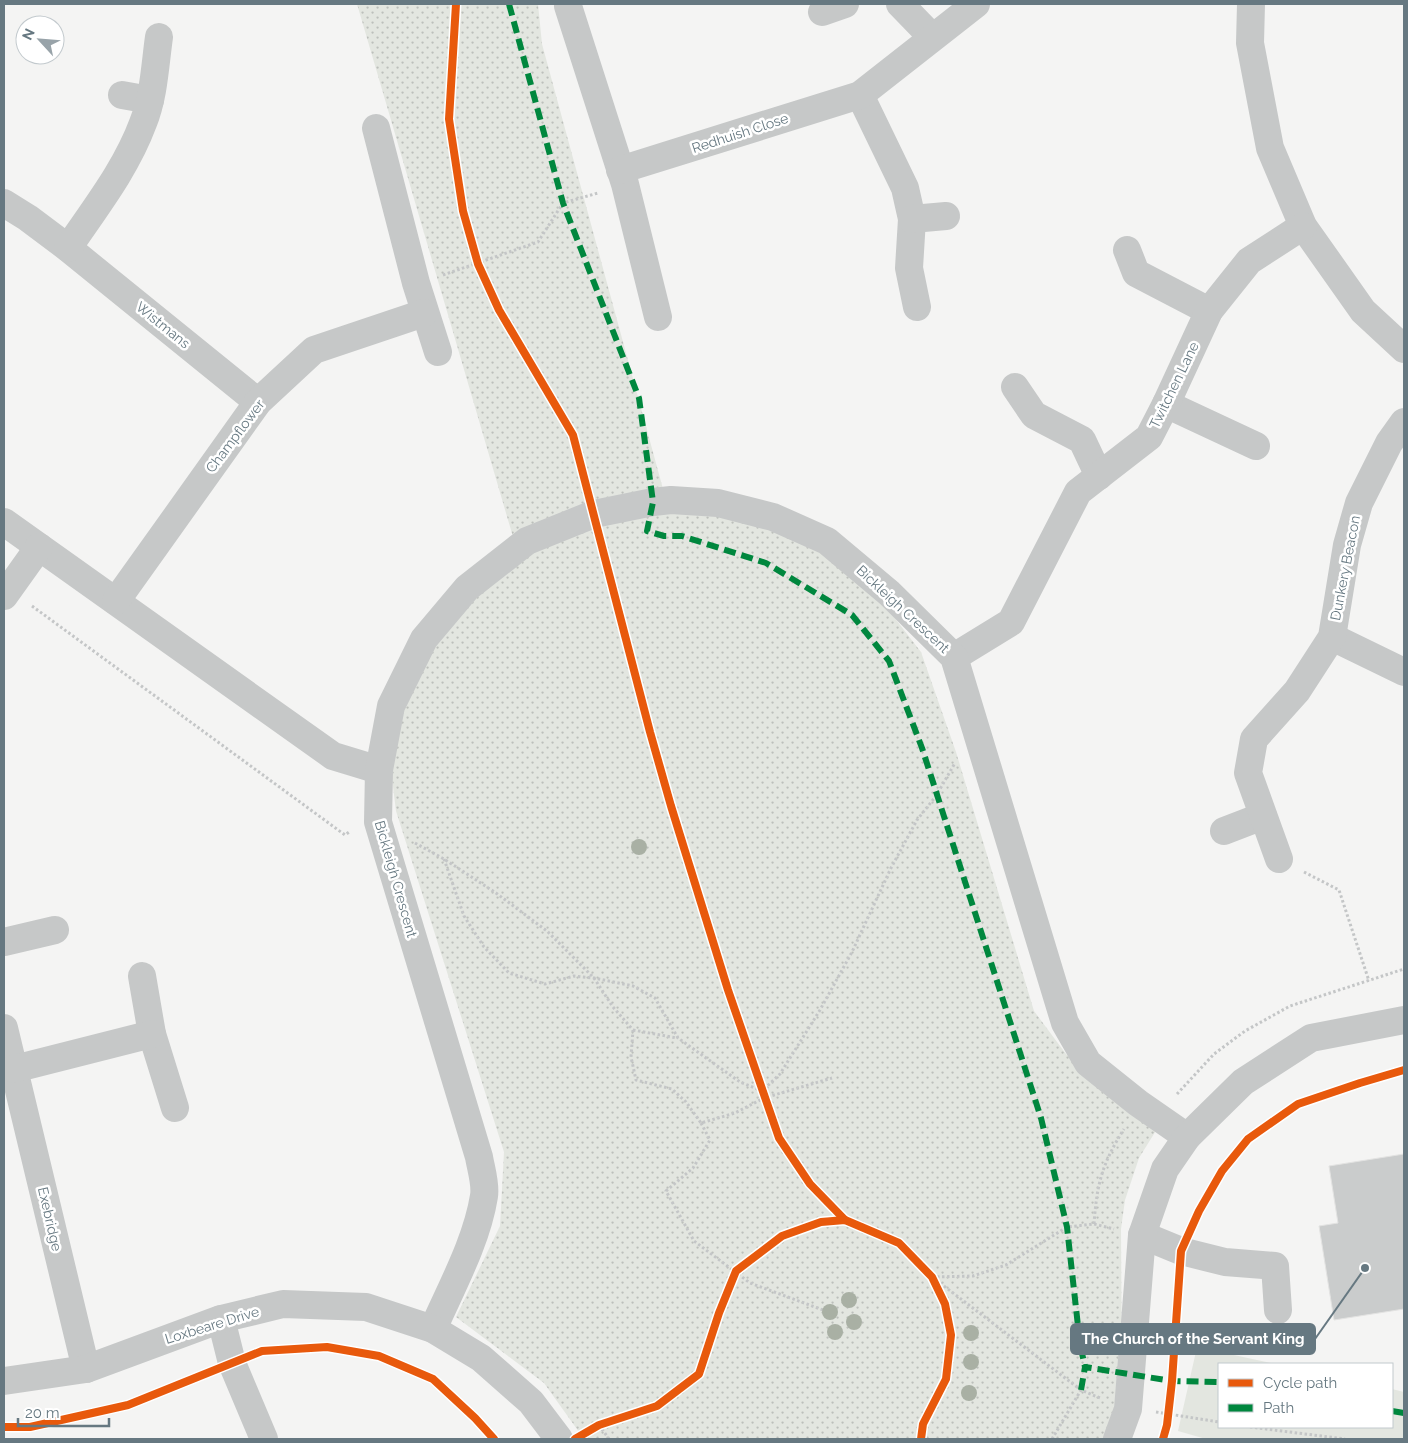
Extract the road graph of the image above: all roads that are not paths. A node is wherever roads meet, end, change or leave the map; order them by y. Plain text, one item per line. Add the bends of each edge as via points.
1 (900, 4) edge
2 (976, 4) edge
3 (1251, 4) edge
4 (568, 6) dead end
5 (160, 37) dead end
6 (932, 37) junction
7 (122, 95) dead end
8 (860, 95) junction
9 (150, 100) junction
10 (376, 128) dead end
11 (622, 177) junction
12 (4, 203) edge
13 (946, 216) dead end
14 (912, 219) junction
15 (1303, 226) junction
16 (68, 248) junction
17 (1127, 250) dead end
18 (917, 307) dead end
19 (1209, 311) junction
20 (424, 313) junction
21 (658, 317) dead end
22 (1404, 349) edge
23 (438, 352) dead end
24 (1015, 387) dead end
25 (258, 402) junction
26 (1166, 404) junction
27 (1404, 422) edge
28 (1256, 446) dead end
29 (1099, 476) junction
30 (4, 522) edge
31 (39, 547) junction
32 (6, 592) edge
33 (116, 601) junction
34 (1332, 637) junction
35 (954, 657) junction
36 (1404, 672) edge
37 (379, 770) junction
38 (1263, 816) junction
39 (1224, 831) dead end
40 (1279, 859) road end
41 (55, 930) dead end
42 (4, 942) edge
43 (142, 976) dead end
44 (1404, 1020) edge
45 (4, 1028) edge
46 (152, 1034) junction
47 (14, 1069) junction
48 (176, 1108) dead end
49 (1187, 1137) junction
50 (1142, 1235) junction
51 (1278, 1310) dead end
52 (221, 1319) junction
53 (432, 1329) junction
54 (86, 1369) junction
55 (4, 1381) edge
56 (264, 1439) edge
57 (559, 1439) edge
58 (1117, 1439) edge

1 - 6 street
2 - 6 street, Redhuish Close
3 - 15 street via 1250,43 1270,148
4 - 11 street
5 - 9 street
6 - 8 street, Redhuish Close
7 - 9 street
8 - 11 street, Redhuish Close
8 - 14 street via 905,188
9 - 16 street via 126,163
10 - 20 street
11 - 21 street
12 - 16 street, Wistmans
13 - 14 street
14 - 18 street via 909,268
15 - 19 street, Twitchen Lane via 1248,261
15 - 22 street via 1363,311
16 - 25 street, Wistmans
17 - 19 street via 1136,273
19 - 26 street, Twitchen Lane
20 - 23 street
20 - 25 street, Champflower via 314,350
24 - 29 street via 1034,415 1082,440
25 - 33 street, Champflower
26 - 28 street
26 - 29 street, Twitchen Lane via 1149,437
27 - 34 street, Dunkery Beacon via 1389,443 1359,503 1347,545
29 - 35 street, Twitchen Lane via 1078,492 1010,622
30 - 31 street
31 - 32 street
31 - 33 street
33 - 37 street via 333,756
34 - 36 street, Dunkery Beacon
34 - 38 street, Dunkery Beacon via 1297,691 1254,739 1248,773
35 - 37 street, Bickleigh Crescent via 889,593 826,541 773,517 718,503 653,502 594,514 527,541 466,588 424,639 391,706
35 - 49 street, Bickleigh Crescent via 1064,1023 1088,1062
37 - 53 street, Bickleigh Crescent via 378,822 479,1158 485,1194 477,1226
38 - 39 street
38 - 40 street, Dunkery Beacon
41 - 42 street
43 - 46 street
44 - 49 street via 1311,1038 1243,1082
45 - 47 street, Exebridge
46 - 47 street
46 - 48 street
47 - 54 street, Exebridge
49 - 50 street via 1165,1169
50 - 51 street via 1181,1251 1225,1262 1275,1266
50 - 58 street via 1128,1409
52 - 53 street, Loxbeare Drive via 283,1304 366,1307
52 - 54 street, Loxbeare Drive
52 - 56 street via 232,1363
53 - 57 street, Loxbeare Drive via 482,1358 531,1402
54 - 55 street, Loxbeare Drive

